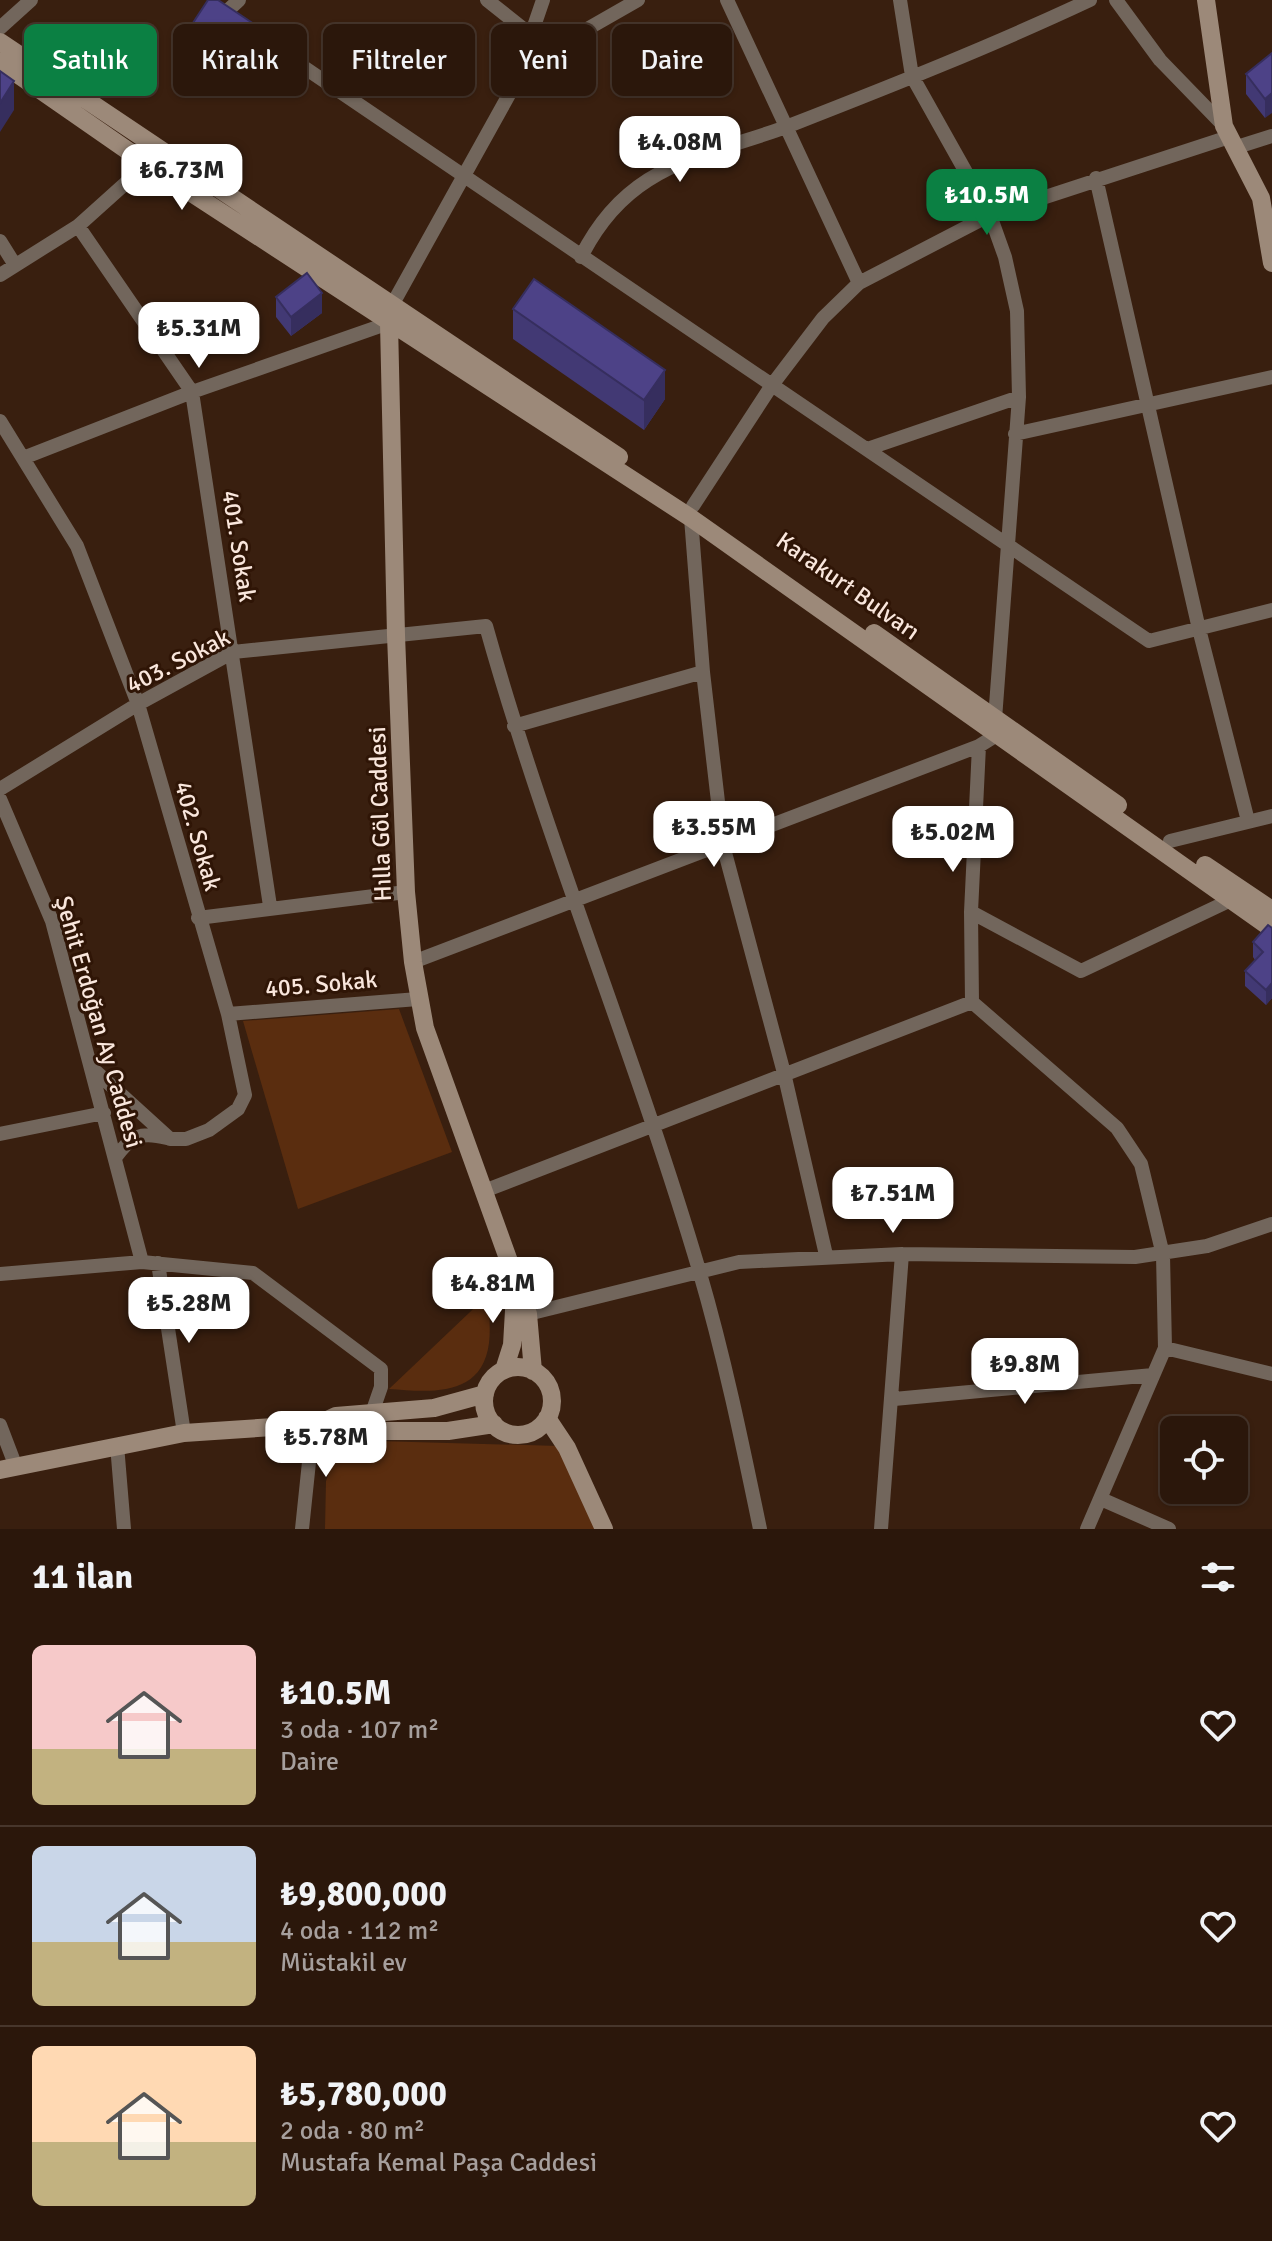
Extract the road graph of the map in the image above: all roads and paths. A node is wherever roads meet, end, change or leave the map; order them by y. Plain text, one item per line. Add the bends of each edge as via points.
1 (31, 0) edge
2 (239, 0) edge
3 (487, 0) edge
4 (543, 0) edge
5 (638, 0) edge
6 (727, 0) edge
7 (900, 0) edge
8 (1090, 0) edge
9 (1116, 0) edge
10 (1206, 0) edge
11 (517, 24) edge
12 (535, 24) edge
13 (596, 24) edge
14 (0, 28) edge
15 (0, 42) edge
16 (0, 62) edge
17 (912, 76) junction
18 (507, 96) edge
19 (786, 127) junction
20 (1272, 136) edge
21 (1229, 137) junction
22 (147, 164) junction
23 (461, 176) junction
24 (1096, 178) junction
25 (990, 215) junction
26 (78, 226) junction
27 (0, 241) edge
28 (581, 257) junction
29 (1272, 263) edge
30 (15, 265) junction
31 (0, 275) edge
32 (859, 283) junction
33 (390, 315) junction
34 (1272, 377) edge
35 (772, 385) junction
36 (192, 392) junction
37 (1019, 397) junction
38 (1147, 405) junction
39 (3, 431) edge
40 (1015, 434) junction
41 (867, 449) junction
42 (23, 458) junction
43 (692, 512) junction
44 (1008, 544) junction
45 (1272, 610) edge
46 (1199, 629) junction
47 (396, 635) junction
48 (233, 652) junction
49 (703, 672) junction
50 (138, 704) junction
51 (514, 726) junction
52 (995, 728) junction
53 (979, 746) junction
54 (0, 789) edge
55 (0, 799) edge
56 (1272, 816) edge
57 (1248, 821) junction
58 (1170, 841) junction
59 (723, 845) junction
60 (406, 892) junction
61 (576, 899) junction
62 (1233, 899) junction
63 (270, 906) junction
64 (1272, 910) edge
65 (971, 912) junction
66 (198, 918) junction
67 (1272, 929) edge
68 (413, 962) junction
69 (418, 999) junction
70 (972, 1002) junction
71 (228, 1014) junction
72 (93, 1069) junction
73 (784, 1073) junction
74 (104, 1113) junction
75 (650, 1125) junction
76 (0, 1134) edge
77 (170, 1139) junction
78 (115, 1158) junction
79 (484, 1191) junction
80 (1272, 1224) edge
81 (902, 1254) junction
82 (826, 1255) junction
83 (1163, 1255) junction
84 (142, 1262) junction
85 (158, 1263) junction
86 (698, 1269) junction
87 (0, 1274) edge
88 (515, 1286) junction
89 (528, 1314) junction
90 (1165, 1348) junction
91 (504, 1370) junction
92 (533, 1371) junction
93 (1272, 1374) edge
94 (1153, 1375) junction
95 (485, 1394) junction
96 (894, 1399) junction
97 (372, 1413) junction
98 (547, 1418) junction
99 (316, 1424) junction
100 (494, 1424) junction
101 (0, 1425) edge
102 (184, 1433) junction
103 (117, 1445) junction
104 (8, 1468) edge
105 (1101, 1499) junction
106 (124, 1529) edge
107 (302, 1529) edge
108 (604, 1529) edge
109 (760, 1529) edge
110 (881, 1529) edge
111 (1074, 1529) edge
112 (1087, 1529) edge
113 (1169, 1529) edge

1 - 14 street
2 - 23 street via 220,10
3 - 11 street
4 - 12 street
5 - 13 street
6 - 19 street
7 - 17 street
8 - 17 street
9 - 21 street via 1160,60
10 - 21 main road
15 - 33 main road
16 - 22 main road
17 - 19 street
17 - 25 street
18 - 23 street
19 - 28 street via 685,160 648,180 596,227
19 - 32 street
20 - 21 street
21 - 24 street
21 - 29 main road via 1261,198
22 - 26 street
22 - 33 main road
23 - 28 street
23 - 33 street
24 - 25 street
24 - 38 street
25 - 32 street
25 - 37 street via 1017,311
26 - 30 street
26 - 36 street, 401. Sokak
27 - 30 street
28 - 35 street
30 - 31 street
32 - 35 street via 823,318
33 - 36 street
33 - 43 main road, Karakurt Bulvarı
33 - 47 main road, Hılla Göl Caddesi
34 - 38 street
35 - 41 street
35 - 43 street
36 - 42 street
36 - 48 street, 401. Sokak
37 - 40 street
37 - 41 street
38 - 40 street
38 - 46 street
39 - 42 street, 402. Sokak
40 - 44 street
41 - 44 street
42 - 50 street, 402. Sokak via 77,546
43 - 49 street
43 - 52 main road, Karakurt Bulvarı
44 - 46 street via 1149,641
44 - 52 street
45 - 46 street
46 - 57 street
47 - 48 street, 403. Sokak
47 - 51 street, 403. Sokak via 486,626
47 - 60 main road, Hılla Göl Caddesi
48 - 50 street, 403. Sokak
48 - 63 street, 401. Sokak
49 - 51 street
49 - 59 street
50 - 54 street, 403. Sokak
50 - 66 street, 402. Sokak
51 - 61 street
52 - 53 street
52 - 58 main road, Karakurt Bulvarı
52 - 62 main road, Karakurt Bulvarı
53 - 59 street
53 - 65 street
55 - 72 street, Şehit Erdoğan Ay Caddesi via 52,921
56 - 57 street
57 - 58 street
58 - 64 main road, Karakurt Bulvarı
59 - 61 street
59 - 73 street
60 - 63 street
60 - 68 main road, Hılla Göl Caddesi
61 - 68 street
61 - 75 street
62 - 65 street via 1081,971
62 - 67 main road, Karakurt Bulvarı
63 - 66 street
65 - 70 street
66 - 71 street, 402. Sokak
68 - 69 main road, Hılla Göl Caddesi
69 - 71 street, 405. Sokak
69 - 79 main road, Hılla Göl Caddesi
70 - 73 street
70 - 83 street via 1130,1144 1141,1164
71 - 77 street, 402. Sokak via 245,1095 238,1109 209,1130
72 - 74 street, Şehit Erdoğan Ay Caddesi
72 - 77 street
73 - 75 street
73 - 82 street
74 - 76 street
74 - 78 street, Şehit Erdoğan Ay Caddesi
75 - 79 street
75 - 86 street
77 - 78 street via 145,1132 128,1139
78 - 84 street, Şehit Erdoğan Ay Caddesi
79 - 88 main road, Hılla Göl Caddesi
80 - 83 street
81 - 82 street
81 - 83 street
81 - 96 street
82 - 86 street
83 - 90 street
84 - 85 street
84 - 87 street
85 - 97 street via 253,1273 381,1369
85 - 102 street
86 - 89 street
86 - 109 street
88 - 89 main road
88 - 91 main road via 512,1345
89 - 92 main road
90 - 93 street
90 - 94 street
91 - 92 main road
91 - 95 main road
92 - 98 main road via 549,1386
94 - 96 street
94 - 105 street
95 - 97 main road via 434,1408
95 - 100 main road
96 - 110 street
97 - 99 main road
98 - 100 main road via 522,1434
98 - 108 main road via 567,1448
99 - 100 main road via 335,1431 459,1430
99 - 102 main road
99 - 107 street
101 - 104 street
102 - 103 main road
103 - 104 main road
103 - 106 street
105 - 112 street
105 - 113 street
111 - 112 street

